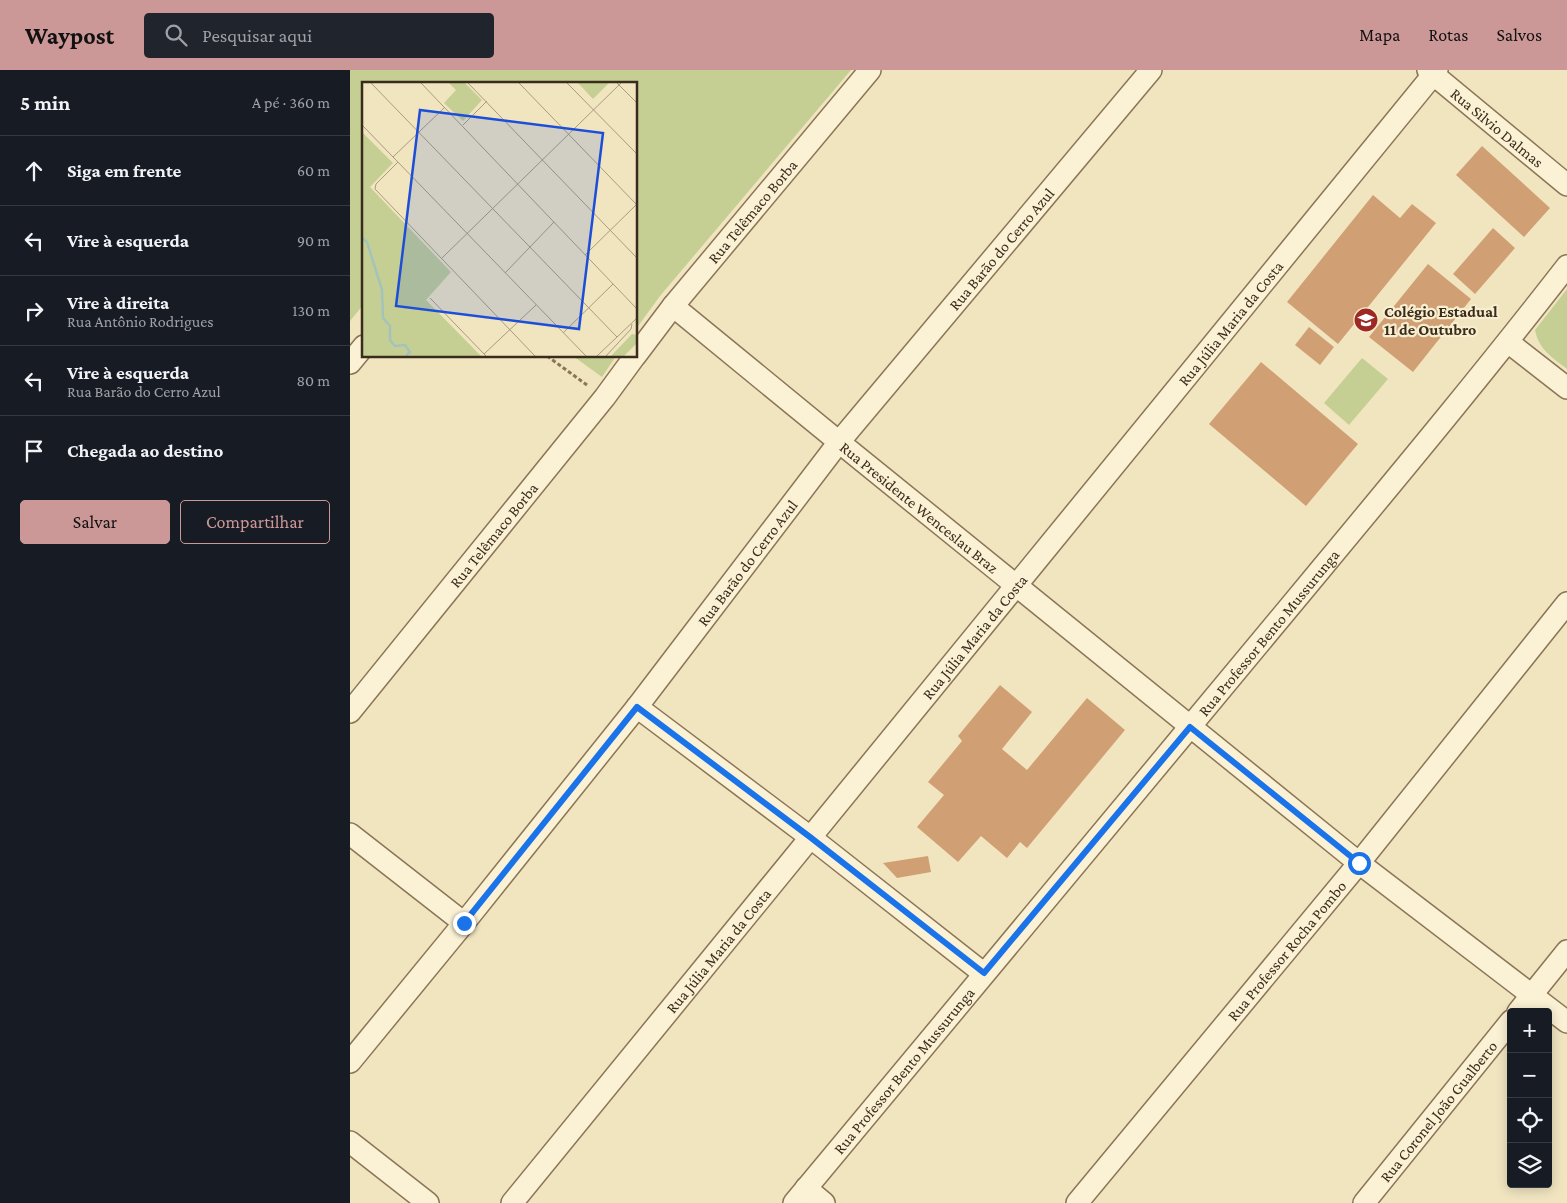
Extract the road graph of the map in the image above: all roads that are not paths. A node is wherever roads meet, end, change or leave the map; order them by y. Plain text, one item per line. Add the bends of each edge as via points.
1 (870, 70) edge
2 (1151, 70) edge
3 (1433, 71) edge
4 (1567, 185) edge
5 (1567, 266) edge
6 (673, 306) junction
7 (1508, 342) junction
8 (362, 349) edge
9 (638, 353) edge
10 (634, 358) edge
11 (350, 364) edge
12 (1567, 388) edge
13 (839, 442) junction
14 (1016, 585) junction
15 (1567, 603) edge
16 (637, 707) junction
17 (350, 712) edge
18 (1190, 727) junction
19 (350, 834) edge
20 (810, 837) junction
21 (1359, 863) junction
22 (464, 923) junction
23 (1567, 951) edge
24 (984, 973) junction
25 (1532, 995) junction
26 (1521, 1008) edge
27 (1567, 1022) edge
28 (1507, 1026) edge
29 (350, 1062) edge
30 (350, 1142) edge
31 (800, 1196) edge
32 (428, 1203) edge
33 (512, 1203) edge
34 (824, 1203) edge
35 (1076, 1203) edge
36 (1364, 1203) edge

1 - 6 street, Rua Telêmaco Borba
2 - 13 street, Rua Barão do Cerro Azul
3 - 4 street, Rua Silvio Dalmas
3 - 14 street, Rua Júlia Maria da Costa
5 - 7 street, Rua Professor Bento Mussurunga
6 - 9 street, Rua Telêmaco Borba
6 - 13 street, Rua Presidente Wenceslau Braz
7 - 12 street
7 - 18 street, Rua Professor Bento Mussurunga
8 - 11 street
10 - 17 street, Rua Telêmaco Borba
13 - 14 street, Rua Presidente Wenceslau Braz
13 - 16 street, Rua Barão do Cerro Azul
14 - 18 street, Rua Presidente Wenceslau Braz
14 - 20 street, Rua Júlia Maria da Costa
15 - 21 street, Rua Professor Rocha Pombo
16 - 20 street
16 - 22 street, Rua Barão do Cerro Azul
18 - 21 street, Rua Presidente Wenceslau Braz
18 - 24 street, Rua Professor Bento Mussurunga
19 - 22 street
20 - 24 street
20 - 33 street, Rua Júlia Maria da Costa
21 - 25 street, Rua Presidente Wenceslau Braz
21 - 35 street, Rua Professor Rocha Pombo
22 - 29 street, Rua Barão do Cerro Azul
23 - 25 street
24 - 31 street, Rua Professor Bento Mussurunga
25 - 26 street
25 - 27 street, Rua Presidente Wenceslau Braz
28 - 36 street, Rua Coronel João Gualberto
30 - 32 street
31 - 34 street

